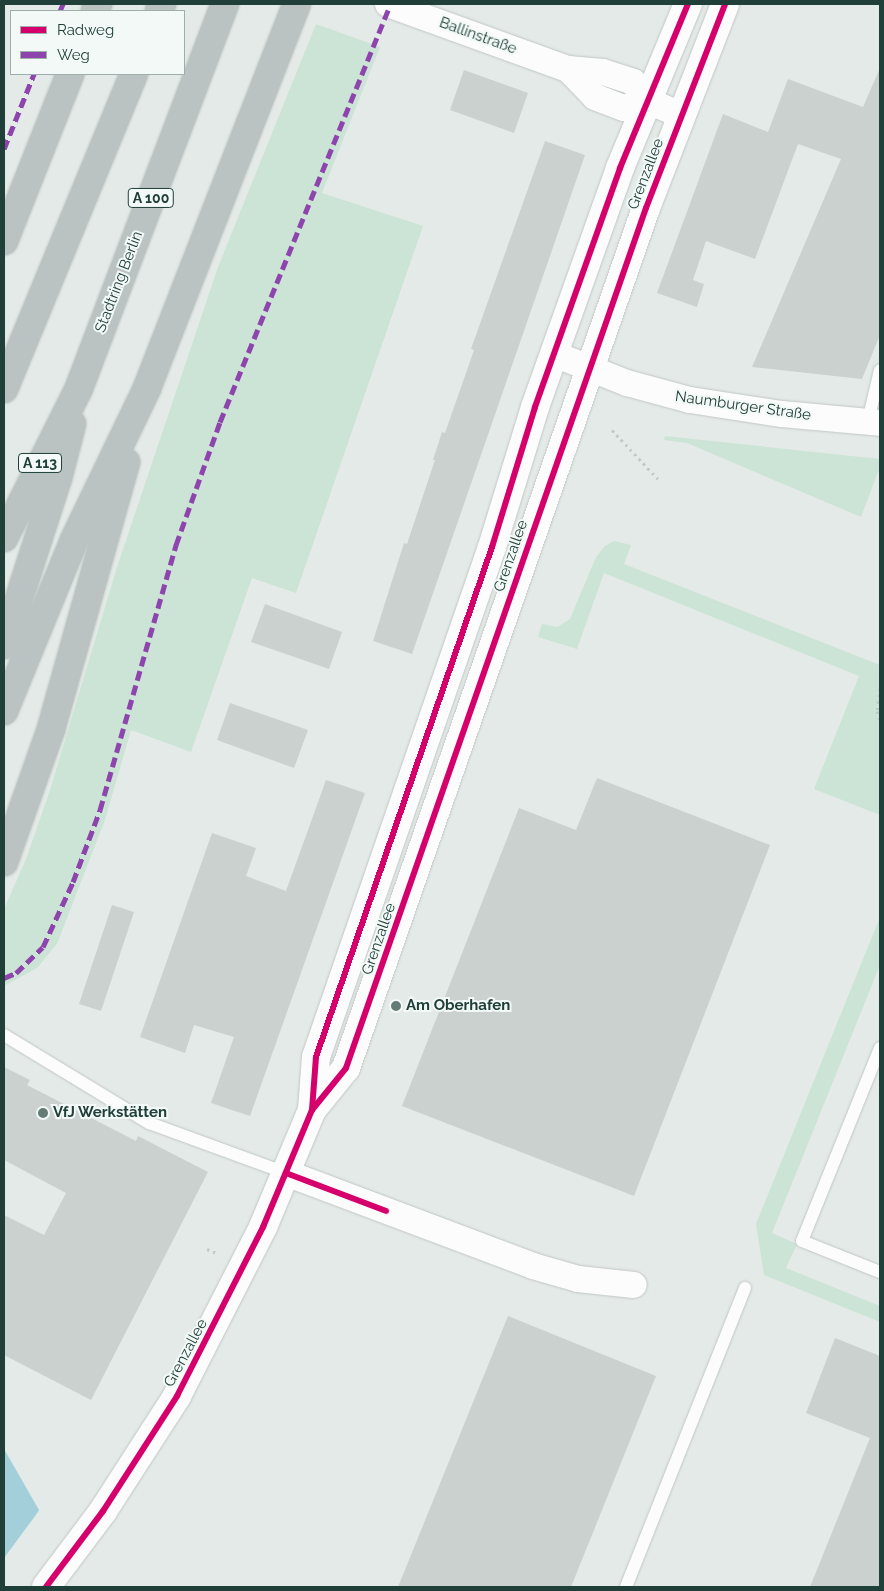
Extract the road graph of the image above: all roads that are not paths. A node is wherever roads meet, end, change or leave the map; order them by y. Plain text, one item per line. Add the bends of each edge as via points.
1 (388, 4) edge
2 (688, 4) edge
3 (725, 4) edge
4 (224, 6) edge
5 (293, 15) edge
6 (70, 75) edge
7 (134, 75) edge
8 (648, 101) junction
9 (682, 115) junction
10 (4, 241) edge
11 (554, 354) junction
12 (590, 368) junction
13 (880, 370) edge
14 (79, 388) junction
15 (147, 388) junction
16 (4, 389) edge
17 (874, 422) edge
18 (4, 538) edge
19 (4, 645) edge
20 (4, 712) edge
21 (4, 862) edge
22 (4, 1035) edge
23 (880, 1048) edge
24 (312, 1110) junction
25 (286, 1173) junction
26 (880, 1272) edge
27 (634, 1285) dead end
28 (745, 1288) dead end
29 (46, 1587) edge
30 (626, 1587) edge

1 - 8 street, Ballinstraße via 568,69 595,97 624,108
2 - 8 main road, Grenzallee
3 - 9 main road, Grenzallee
4 - 14 highway, Stadtring Berlin / A 100
5 - 15 highway
6 - 10 highway
7 - 16 highway
8 - 9 street
8 - 11 main road, Grenzallee via 620,168
9 - 12 main road, Grenzallee
11 - 12 street, Naumburger Straße
11 - 24 main road, Grenzallee via 492,546 316,1057
12 - 17 street, Naumburger Straße via 667,395 706,404
12 - 24 main road, Grenzallee via 346,1068
13 - 17 lane
14 - 18 highway, A 113
14 - 19 highway, A 100 via 58,478
15 - 20 highway via 74,540
15 - 21 highway via 51,729
22 - 25 lane via 149,1123
23 - 26 lane via 802,1241
24 - 25 main road, Grenzallee
25 - 27 street via 533,1266 578,1279
25 - 29 main road, Grenzallee via 202,1352 147,1446
28 - 30 lane

